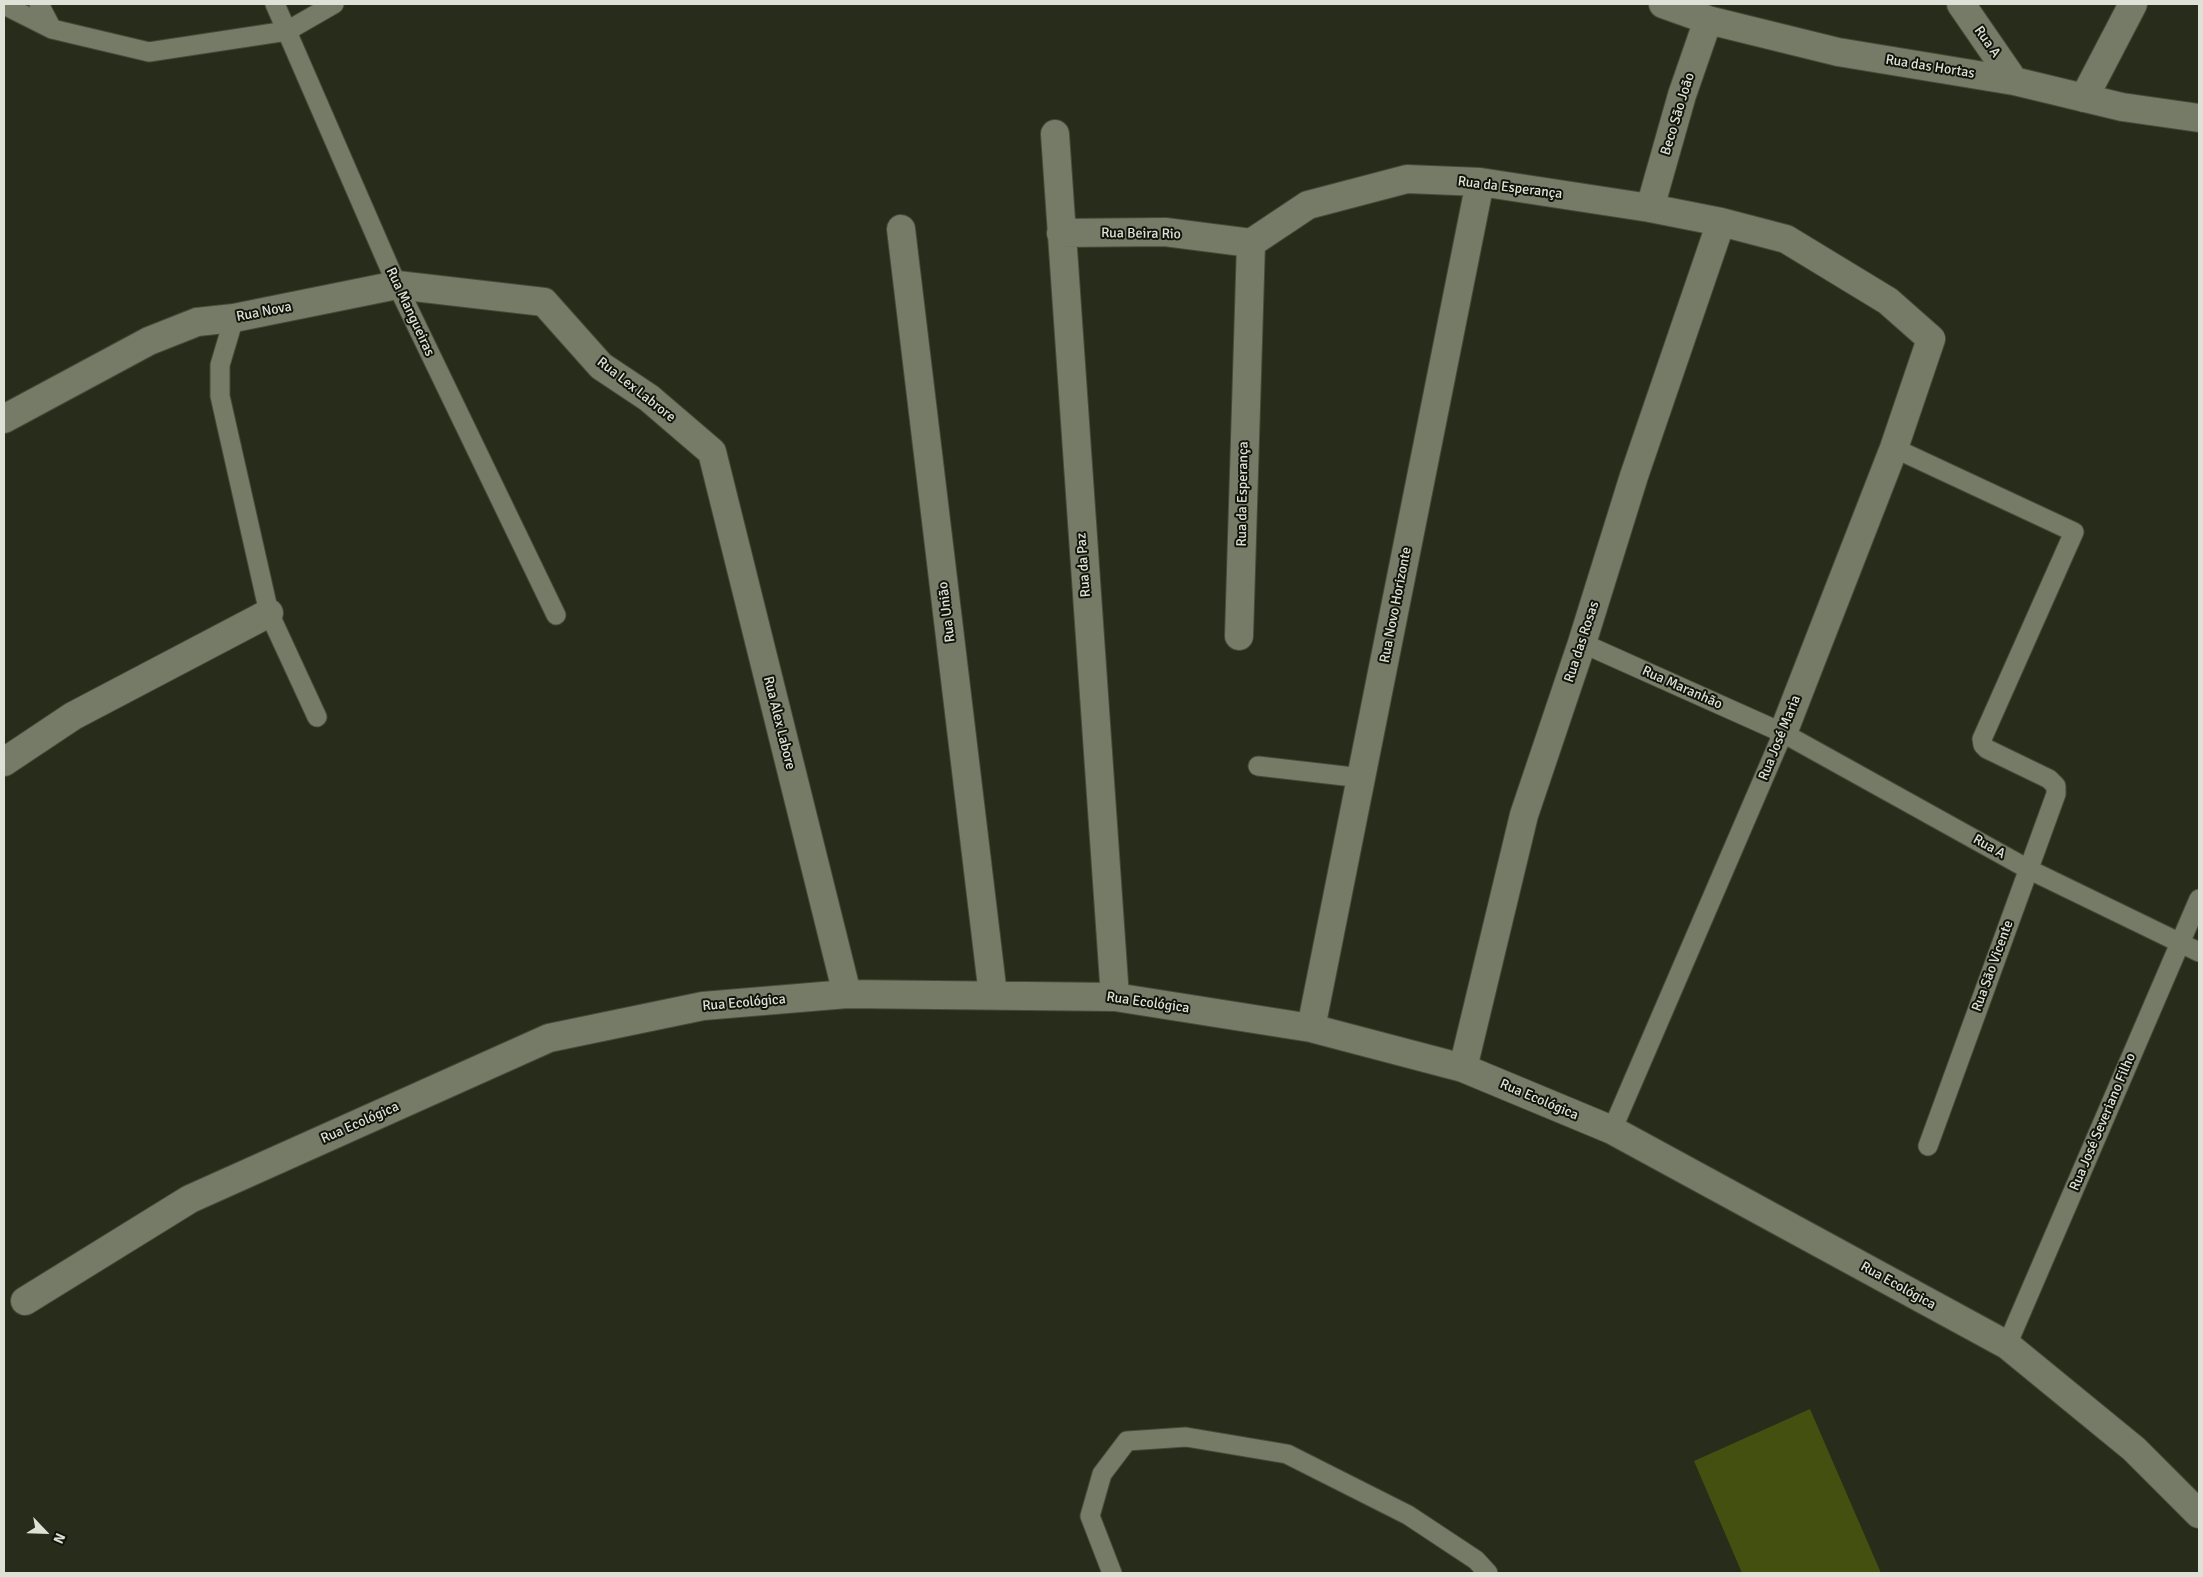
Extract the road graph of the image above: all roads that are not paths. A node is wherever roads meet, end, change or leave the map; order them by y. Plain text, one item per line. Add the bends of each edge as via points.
1 (39, 4) edge
2 (275, 4) edge
3 (334, 4) edge
4 (1663, 4) edge
5 (1961, 4) edge
6 (2133, 4) edge
7 (4, 5) edge
8 (1708, 20) junction
9 (52, 28) junction
10 (287, 31) junction
11 (2014, 81) junction
12 (2084, 98) junction
13 (2199, 118) edge
14 (1054, 134) dead end
15 (1480, 182) junction
16 (1650, 208) junction
17 (1721, 222) junction
18 (901, 228) dead end
19 (1061, 233) junction
20 (1251, 243) junction
21 (397, 285) junction
22 (544, 302) joint
23 (234, 318) junction
24 (1931, 339) joint
25 (4, 420) edge
26 (1894, 448) junction
27 (712, 452) joint
28 (269, 613) junction
29 (556, 615) dead end
30 (1239, 636) dead end
31 (1582, 643) junction
32 (317, 717) dead end
33 (1783, 733) junction
34 (4, 762) edge
35 (1258, 766) dead end
36 (1362, 778) junction
37 (2028, 869) junction
38 (2199, 899) edge
39 (2181, 943) junction
40 (2199, 952) edge
41 (847, 994) junction
42 (993, 995) junction
43 (1115, 996) junction
44 (1311, 1028) junction
45 (1463, 1068) junction
46 (1612, 1130) junction
47 (1928, 1146) dead end
48 (25, 1301) dead end
49 (2007, 1345) junction
50 (2199, 1514) edge
51 (1112, 1573) edge
52 (1488, 1573) edge

1 - 9 lane
2 - 10 lane, Rua Mangueiras
3 - 10 lane
4 - 8 street, Rua das Hortas
5 - 11 street, Rua A
6 - 12 street
7 - 9 lane
8 - 11 street, Rua das Hortas via 1838,52
8 - 16 street, Beco São João via 1682,95
9 - 10 lane via 149,52
10 - 21 lane, Rua Mangueiras
11 - 12 street, Rua das Hortas
12 - 13 street, Rua das Hortas
14 - 19 street, Rua da Paz
15 - 16 street, Rua da Esperança
15 - 20 street, Rua da Esperança via 1407,179 1308,205
15 - 36 street, Rua Novo Horizonte
16 - 17 street, Rua da Esperança
17 - 24 street, Rua da Esperança via 1786,239 1888,302
17 - 31 street, Rua das Rosas via 1634,476
18 - 42 street, Rua União
19 - 20 street, Rua Beira Rio via 1165,232
19 - 43 street, Rua da Paz
20 - 30 street, Rua da Esperança
21 - 22 street, Rua Nova
21 - 23 street, Rua Nova
21 - 29 lane, Rua Mangueiras
22 - 27 street, Rua Lex Labrore via 602,366 649,398
23 - 25 street, Rua Nova via 197,322 148,341
23 - 28 lane via 220,364 220,396
24 - 26 street, Rua José Maria
26 - 33 street, Rua José Maria
26 - 37 lane, Rua São Vicente via 2074,532 1982,739 1987,750 2049,779 2056,786 2056,794
27 - 41 street, Rua Alex Labore
28 - 32 lane
28 - 34 street via 73,716
31 - 33 lane, Rua Maranhão
31 - 45 street, Rua das Rosas via 1524,815
33 - 37 lane, Rua A
33 - 46 lane, Rua José Maria
35 - 36 lane
36 - 44 street, Rua Novo Horizonte
37 - 39 lane, Rua A
37 - 47 lane, Rua São Vicente
38 - 39 lane, Rua José Severiano Filho
39 - 40 lane, Rua A
39 - 49 lane, Rua José Severiano Filho
41 - 42 street, Rua Ecológica
41 - 48 street, Rua Ecológica via 703,1006 548,1038 190,1199
42 - 43 street, Rua Ecológica
43 - 44 street, Rua Ecológica
44 - 45 street, Rua Ecológica
45 - 46 street, Rua Ecológica
46 - 49 street, Rua Ecológica
49 - 50 street, Rua Ecológica via 2134,1449
51 - 52 lane via 1090,1516 1102,1474 1127,1441 1186,1437 1287,1454 1408,1515 1476,1560

